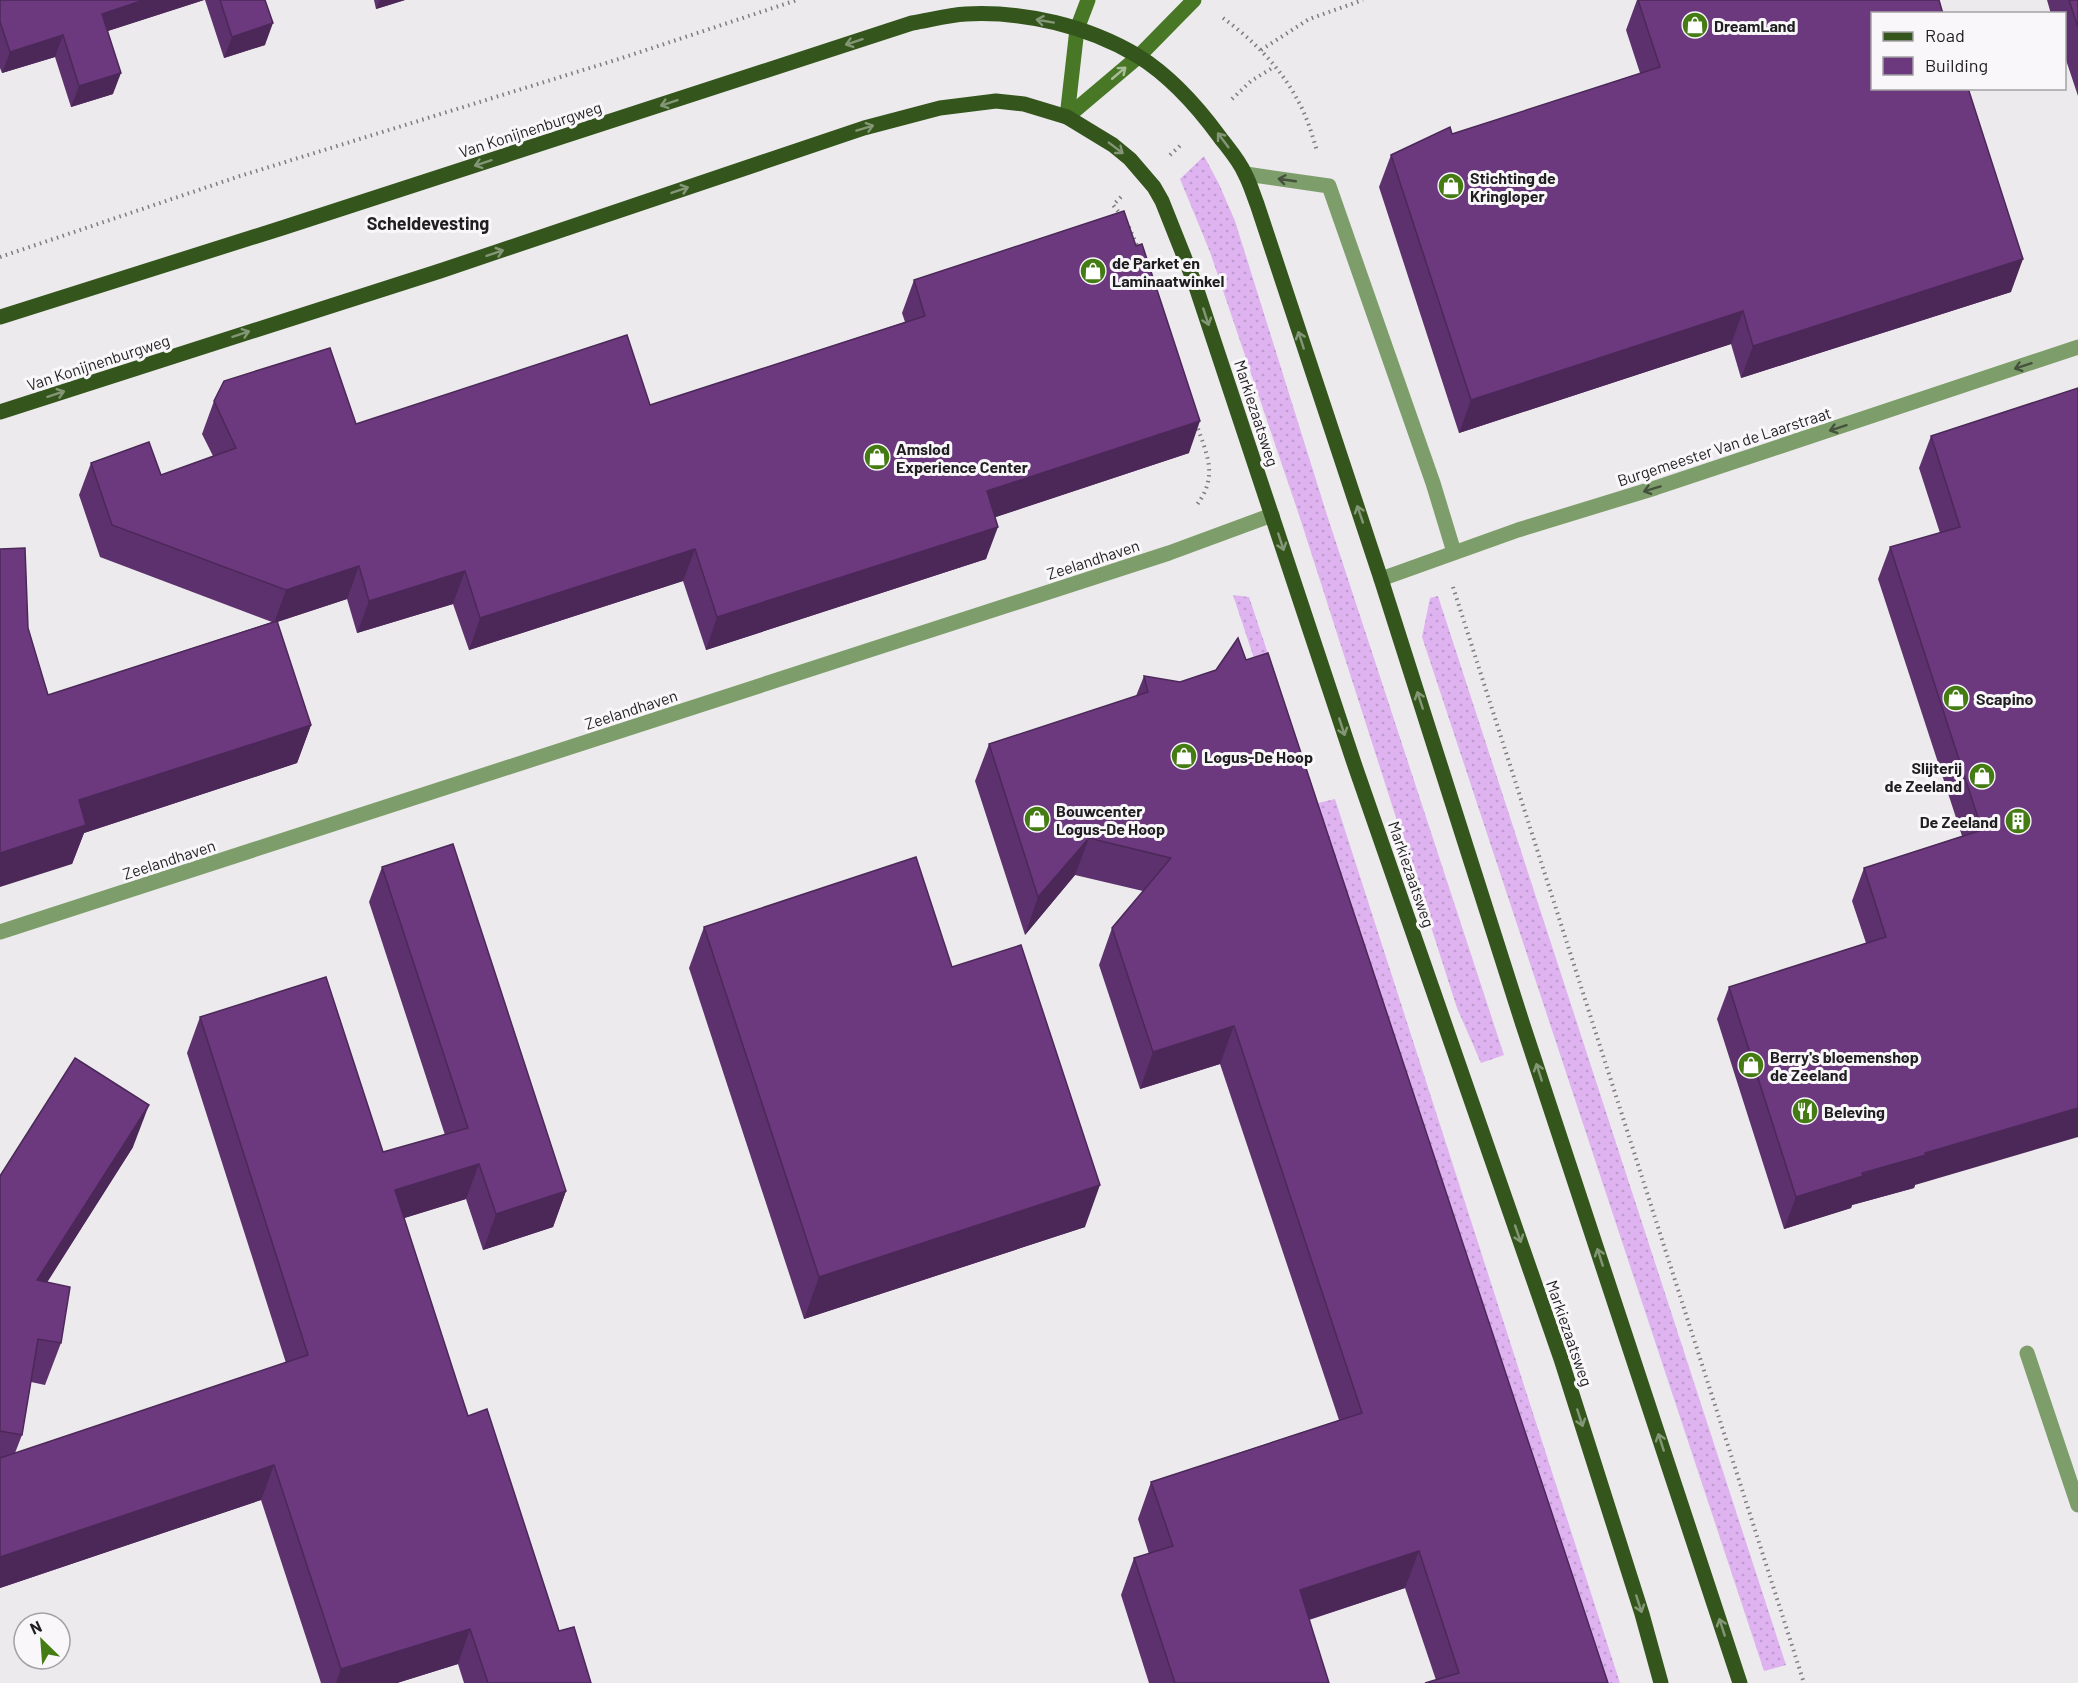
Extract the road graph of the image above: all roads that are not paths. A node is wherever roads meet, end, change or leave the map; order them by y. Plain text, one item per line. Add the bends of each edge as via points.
1 (1088, 0) edge
2 (1194, 0) edge
3 (1077, 29) junction
4 (1138, 57) junction
5 (1067, 117) junction
6 (1246, 174) junction
7 (0, 317) edge
8 (2078, 347) edge
9 (0, 412) edge
10 (1272, 515) junction
11 (1454, 552) junction
12 (1382, 579) junction
13 (0, 932) edge
14 (2027, 1353) dead end
15 (2078, 1505) edge
16 (1661, 1683) edge
17 (1740, 1683) edge

1 - 3 main road
2 - 4 main road
3 - 4 main road, Van Konijnenburgweg
3 - 5 main road
3 -> 7 main road, Van Konijnenburgweg via 995,14 965,14 912,23
5 -> 4 main road
6 -> 4 main road via 1209,121 1167,79
9 -> 5 main road, Van Konijnenburgweg via 440,271 864,128 940,108 996,100
5 -> 10 main road, Markiezaatsweg via 1130,159 1162,201 1195,284
11 -> 6 street via 1329,186
12 -> 6 main road
8 -> 11 street, Burgemeester Van de Laarstraat
10 - 13 street, Zeelandhaven via 1169,553
10 -> 16 main road, Markiezaatsweg via 1561,1359
11 - 12 street, Burgemeester Van de Laarstraat
17 -> 12 main road via 1527,1036
14 - 15 street

